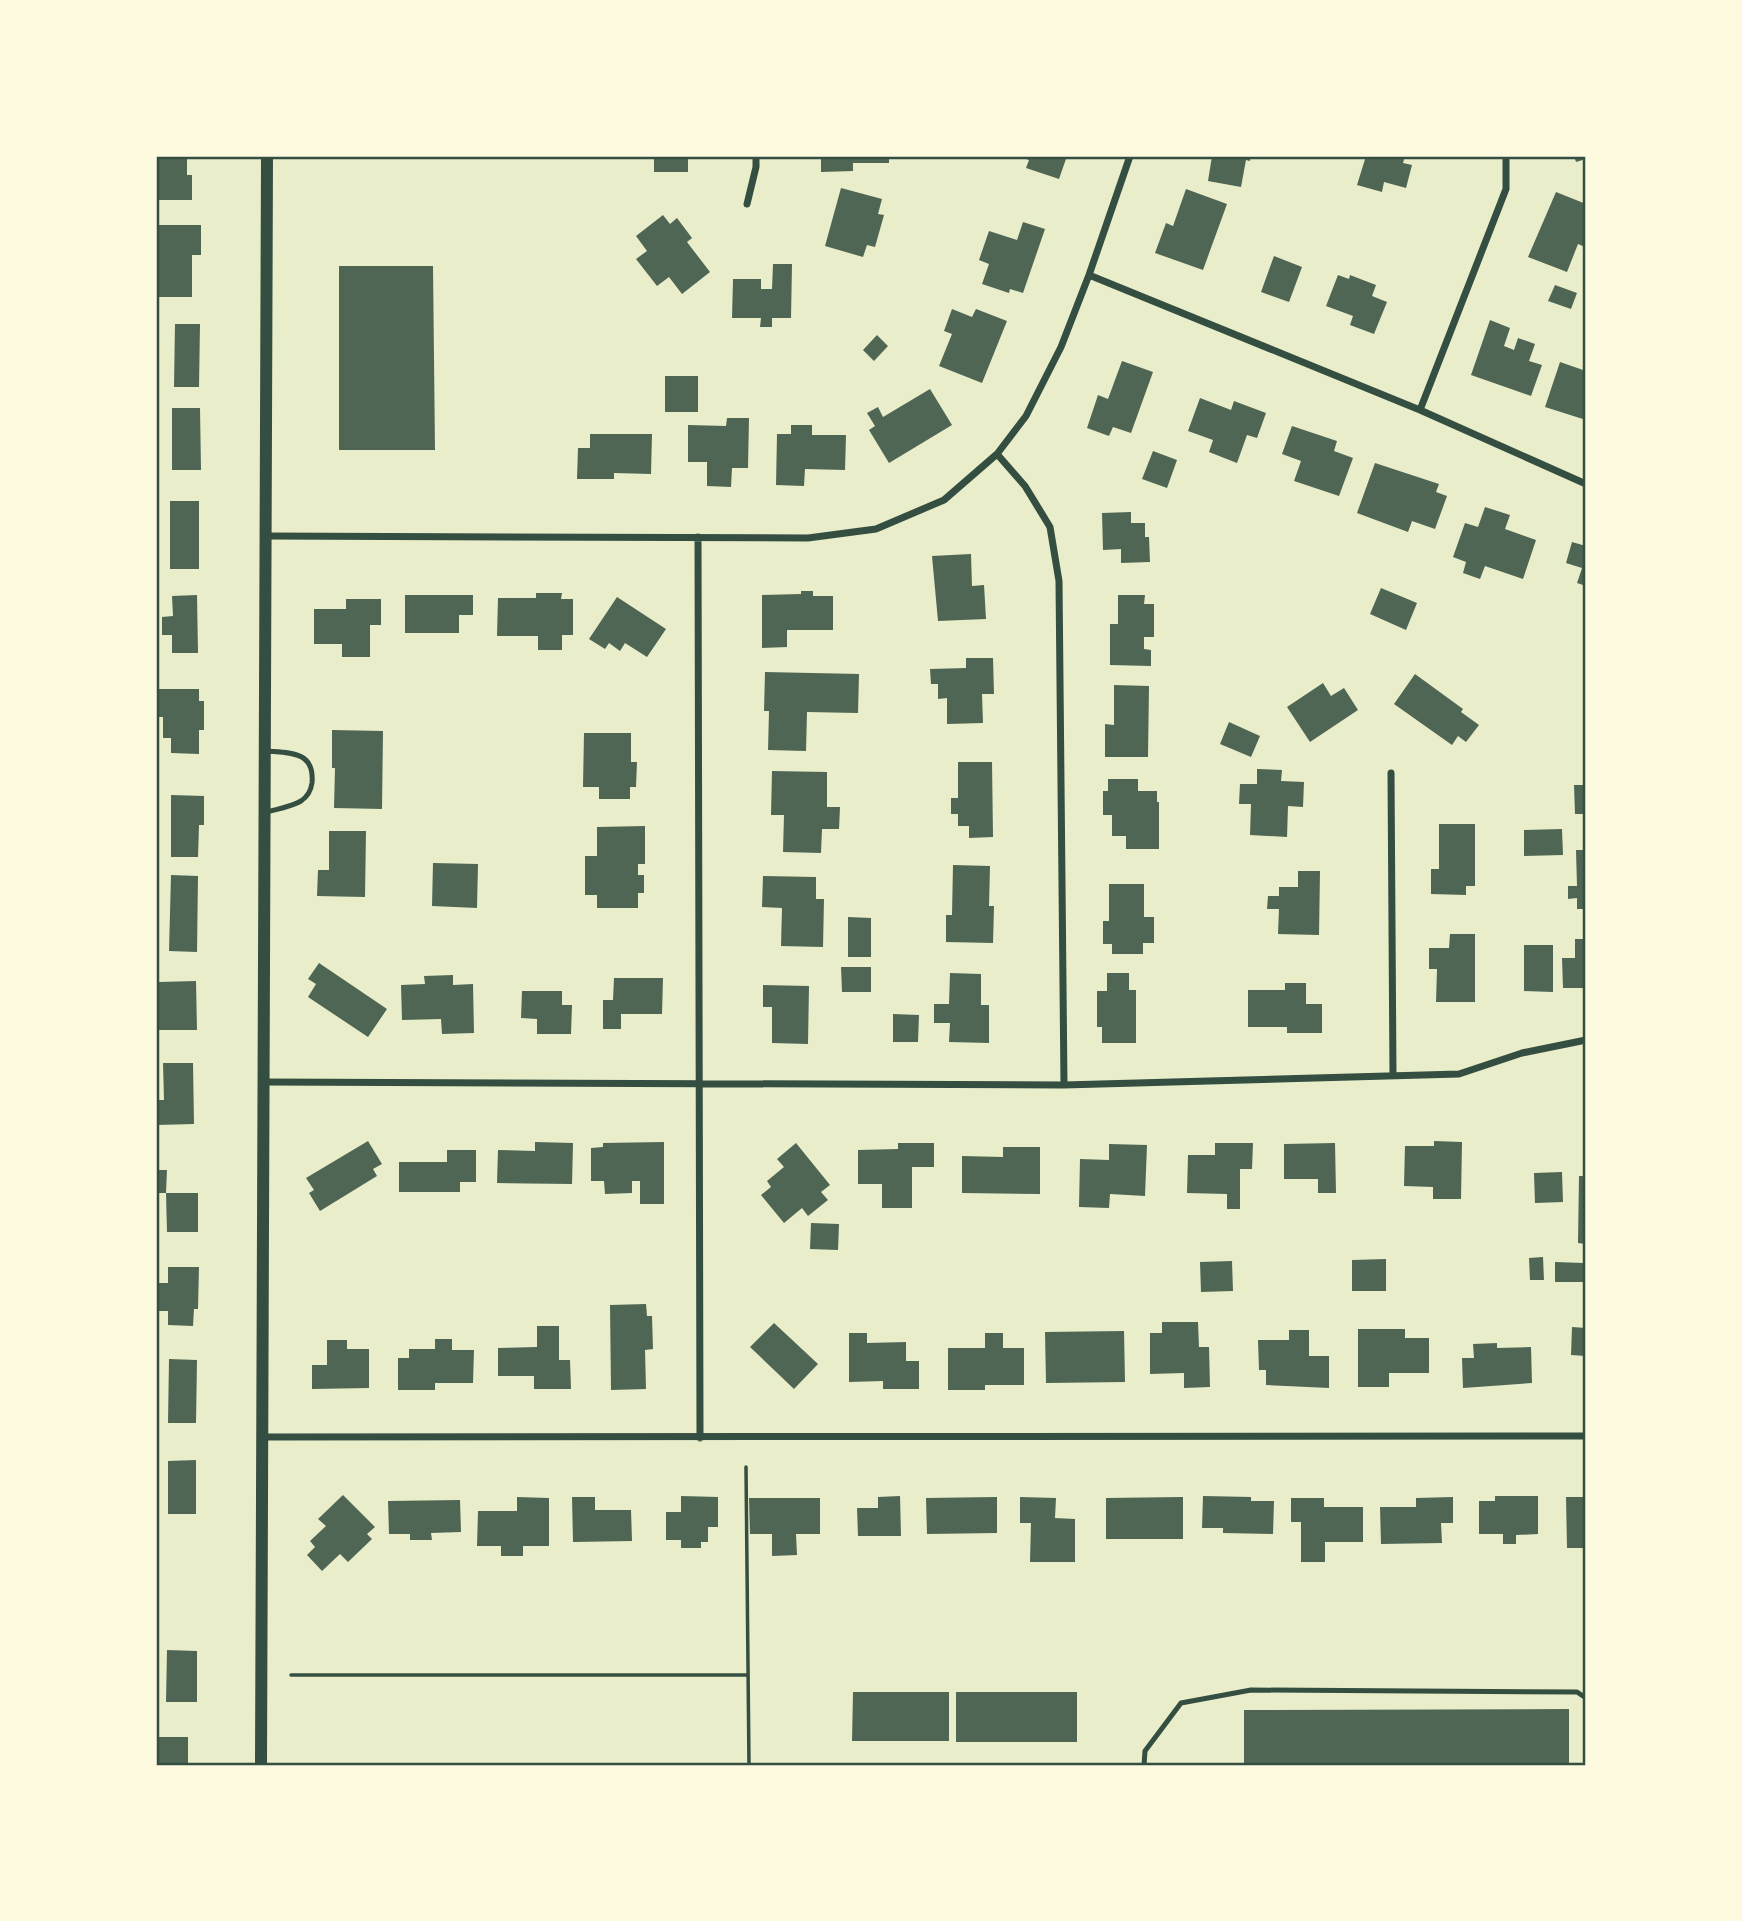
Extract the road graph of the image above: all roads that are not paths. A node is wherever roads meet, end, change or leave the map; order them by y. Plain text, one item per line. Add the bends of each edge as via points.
1 (267, 156) edge
2 (756, 156) edge
3 (1130, 156) edge
4 (1506, 156) edge
5 (747, 204) dead end
6 (1089, 275) junction
7 (1420, 410) junction
8 (998, 454) junction
9 (1586, 484) edge
10 (265, 536) junction
11 (698, 537) junction
12 (264, 751) junction
13 (1391, 774) dead end
14 (264, 813) junction
15 (1586, 1040) edge
16 (1393, 1076) junction
17 (263, 1083) junction
18 (700, 1085) junction
19 (1064, 1085) junction
20 (1586, 1436) edge
21 (262, 1437) junction
22 (701, 1438) junction
23 (1586, 1698) edge
24 (261, 1765) edge
25 (1144, 1765) edge

1 - 10 street
2 - 5 street
3 - 6 street
4 - 7 street via 1506,189
6 - 7 street
6 - 8 street via 1027,416
7 - 9 street
8 - 11 street via 944,500 876,529 808,538
8 - 19 street via 1025,486 1049,527 1059,581
10 - 11 street
10 - 12 street
11 - 18 street
12 - 14 street
12 - 14 lane via 299,755 310,766 312,787 299,803
13 - 16 street
14 - 17 street
15 - 16 street via 1522,1053 1459,1074
16 - 19 street
17 - 18 street
17 - 21 street
18 - 19 street
18 - 22 street
20 - 22 street
21 - 22 street
21 - 24 street
23 - 25 lane via 1577,1692 1251,1690 1181,1703 1145,1751

